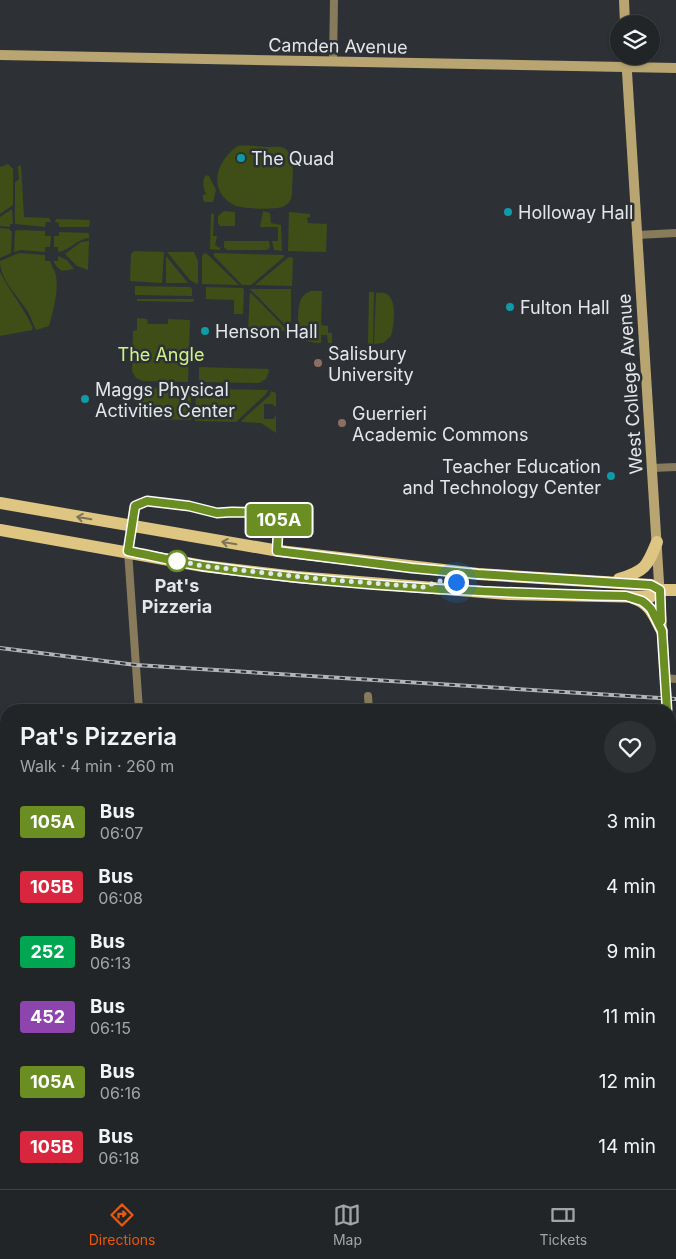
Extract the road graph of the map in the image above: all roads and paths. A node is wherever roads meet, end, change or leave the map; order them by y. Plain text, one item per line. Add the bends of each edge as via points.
1 (334, 0) edge
2 (624, 0) edge
3 (625, 15) edge
4 (0, 55) edge
5 (333, 62) junction
6 (626, 68) junction
7 (676, 68) edge
8 (676, 233) edge
9 (636, 235) junction
10 (676, 467) edge
11 (652, 468) junction
12 (0, 503) edge
13 (132, 526) junction
14 (0, 530) edge
15 (657, 542) junction
16 (128, 551) junction
17 (478, 574) junction
18 (610, 582) junction
19 (423, 587) junction
20 (660, 590) junction
21 (676, 590) edge
22 (626, 596) junction
23 (662, 631) junction
24 (664, 678) junction
25 (676, 679) edge
26 (368, 696) dead end
27 (139, 704) edge
28 (369, 704) edge
29 (666, 704) edge

1 - 5 street
2 - 3 street
4 - 5 street, Camden Avenue
5 - 6 street, Camden Avenue
6 - 7 street, Camden Avenue
6 - 9 street, West College Avenue
8 - 9 street
9 - 11 street, West College Avenue
10 - 11 street
11 - 15 street, West College Avenue
13 -> 12 main road
13 - 16 street
17 -> 13 main road via 277,551
14 - 16 main road
15 - 18 main road via 649,564 635,574
15 - 20 street, West College Avenue
16 - 19 main road via 203,566
16 - 27 street
17 - 18 main road
17 - 19 main road via 477,581 472,584 440,581
18 - 20 main road via 651,585
19 - 22 main road via 508,594
20 - 21 main road
20 - 22 main road via 650,597
20 - 23 street, West College Avenue
22 - 23 main road via 646,604
23 - 24 street, West College Avenue
24 - 25 street
24 - 29 street, West College Avenue
26 - 28 street

